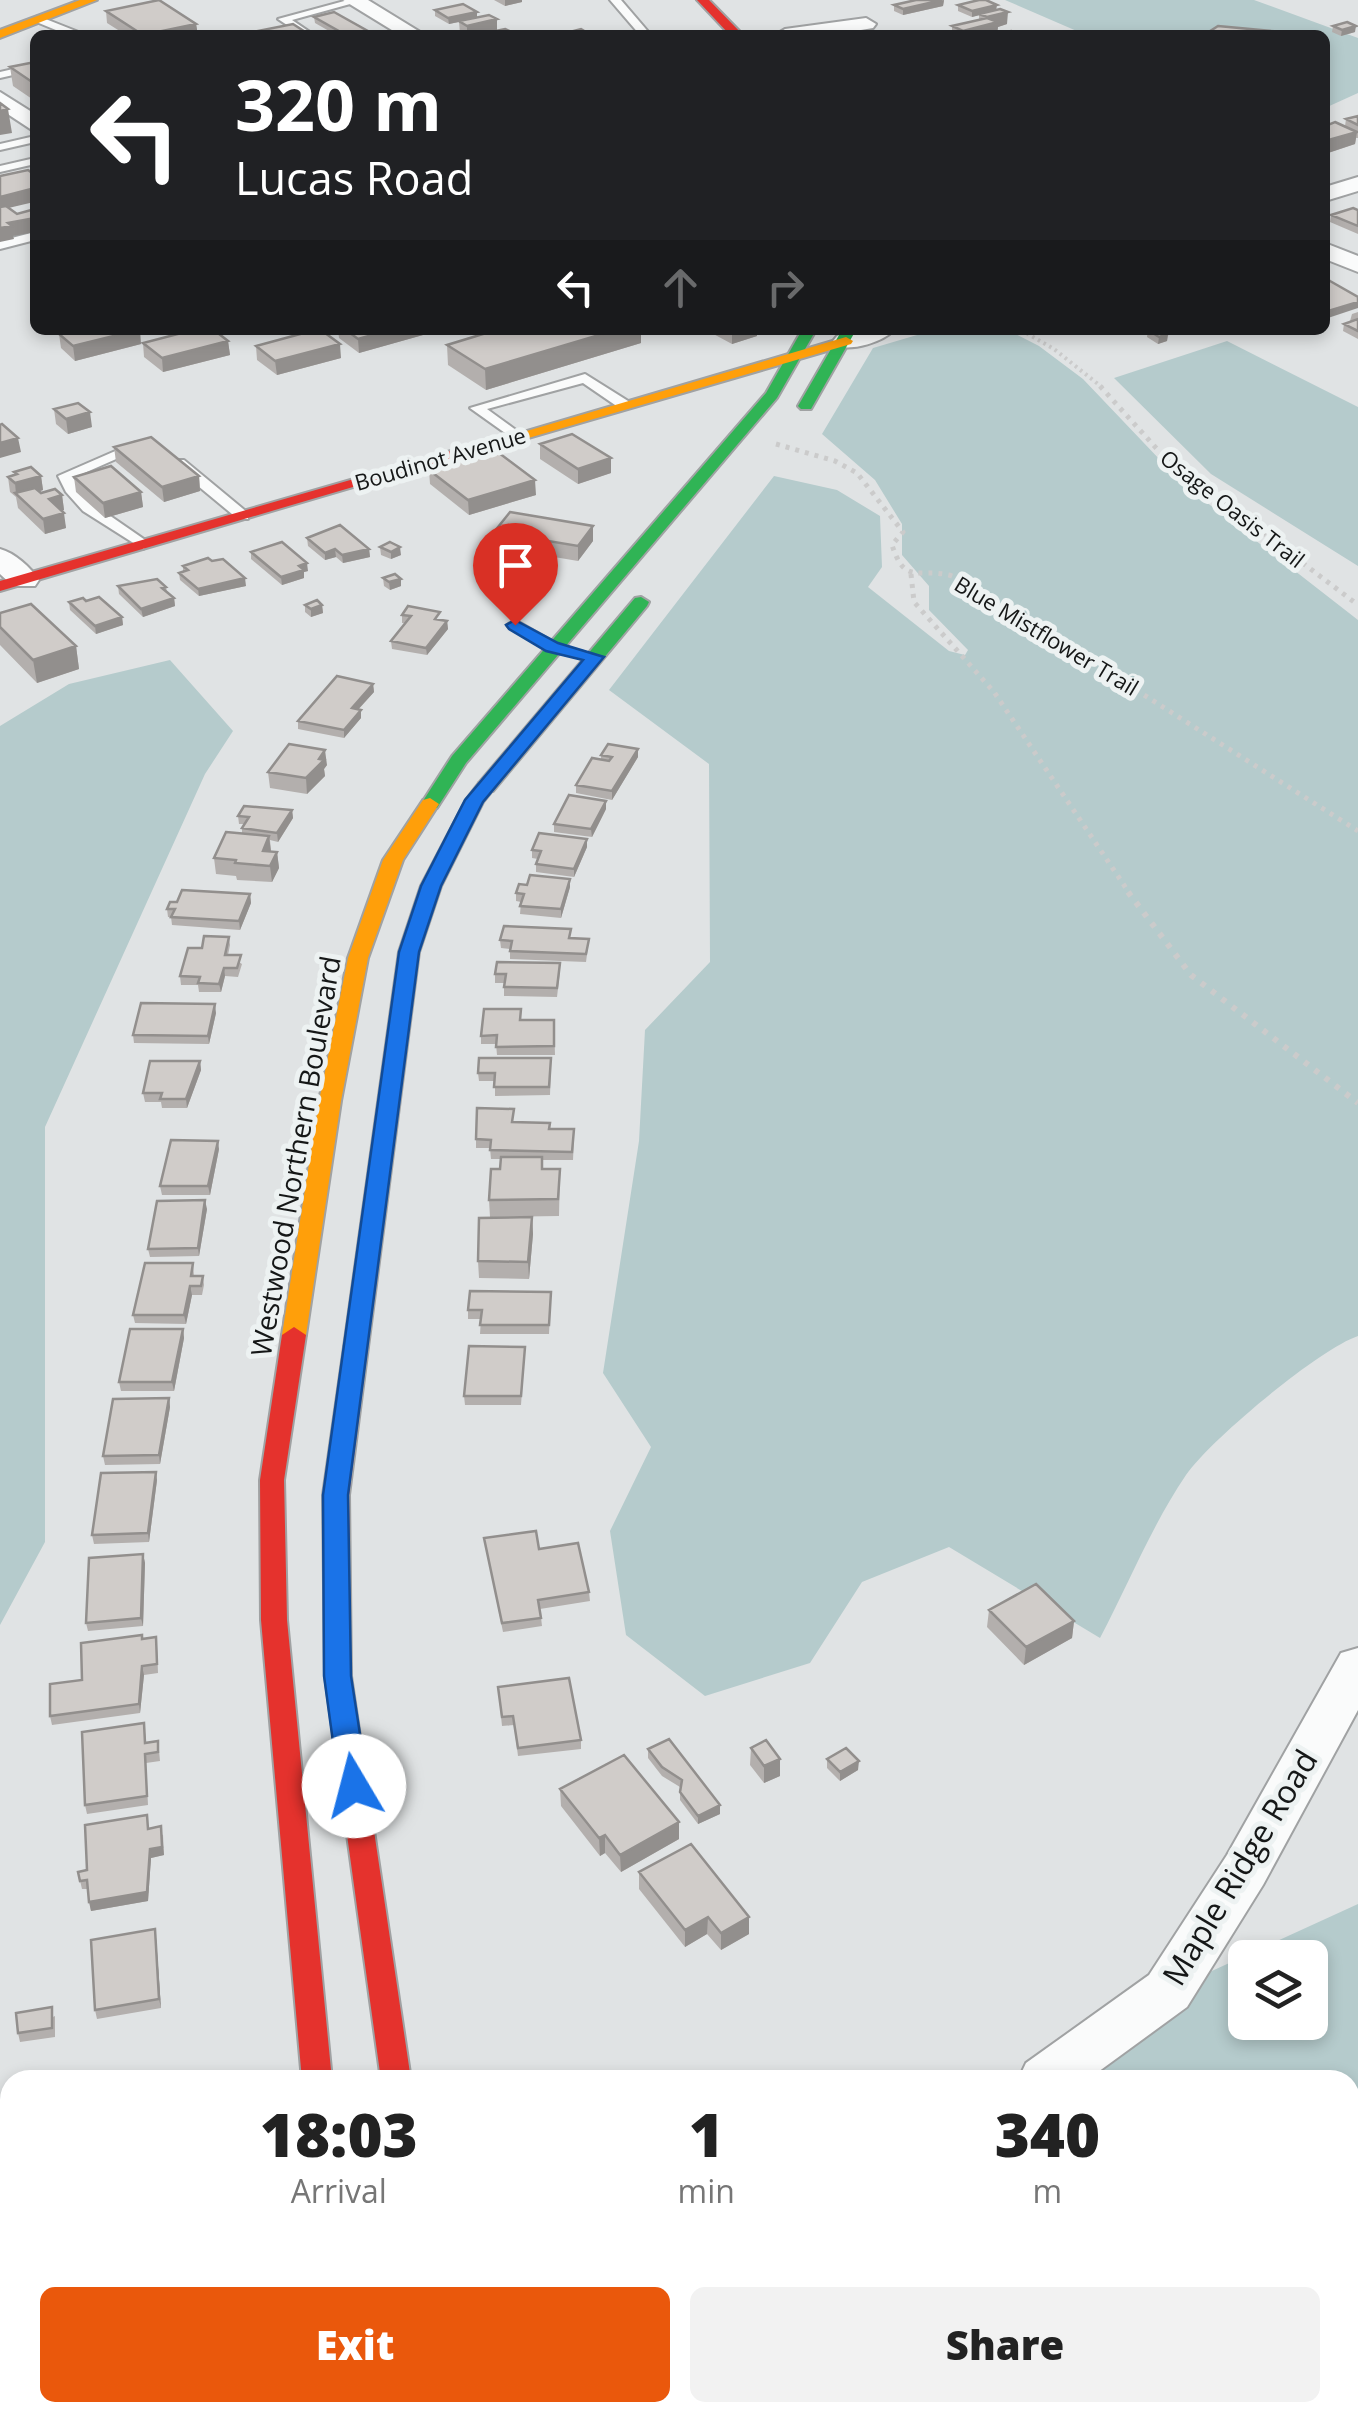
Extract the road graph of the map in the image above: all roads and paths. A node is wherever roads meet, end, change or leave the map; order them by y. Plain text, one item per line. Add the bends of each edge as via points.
1 (91, 0) edge
2 (616, 0) edge
3 (354, 1) edge
4 (834, 8) dead end
5 (693, 12) edge
6 (38, 19) junction
7 (866, 24) junction
8 (65, 30) edge
9 (301, 30) edge
10 (406, 30) edge
11 (642, 30) edge
12 (727, 30) edge
13 (821, 30) edge
14 (879, 30) edge
15 (0, 34) edge
16 (30, 68) edge
17 (0, 75) edge
18 (0, 99) edge
19 (30, 124) edge
20 (30, 129) edge
21 (0, 147) edge
22 (30, 162) edge
23 (0, 169) edge
24 (1358, 184) edge
25 (1330, 192) edge
26 (30, 237) edge
27 (0, 245) edge
28 (1330, 252) edge
29 (1358, 265) edge
30 (806, 335) edge
31 (848, 335) edge
32 (1030, 335) edge
33 (794, 356) junction
34 (672, 390) junction
35 (623, 404) junction
36 (756, 413) junction
37 (515, 436) junction
38 (776, 444) joint
39 (243, 516) junction
40 (143, 545) junction
41 (0, 558) edge
42 (911, 574) junction
43 (12, 583) edge
44 (652, 590) dead end
45 (1358, 605) edge
46 (515, 625) dead end
47 (552, 647) junction
48 (595, 657) junction
49 (1358, 830) edge
50 (1358, 1103) edge
51 (358, 1104) junction
52 (320, 1579) junction
53 (273, 1584) junction
54 (1358, 1666) edge
55 (316, 2070) edge
56 (395, 2070) edge
57 (1059, 2070) edge

1 - 6 main road
2 - 11 lane
3 - 9 lane via 282,19
3 - 10 street
4 - 7 street
5 - 12 main road
6 - 8 lane
6 - 15 main road
7 - 13 street
7 - 14 street
16 - 17 lane
18 - 19 street
20 - 21 lane
22 - 23 lane
24 - 25 street
26 - 27 lane
28 - 29 street
30 - 33 main road, Westwood Northern Boulevard
31 - 33 main road, Boudinot Avenue
31 - 38 main road
32 - 45 path, Osage Oasis Trail via 1102,387 1167,460
33 - 34 main road, Boudinot Avenue
33 - 36 main road, Westwood Northern Boulevard
34 - 35 main road, Boudinot Avenue
34 - 36 main road via 723,393
35 - 37 main road, Boudinot Avenue
35 - 37 lane via 584,378 477,408
36 - 47 main road, Westwood Northern Boulevard
37 - 39 main road, Boudinot Avenue
38 - 42 path via 856,473 898,520 902,532 892,544 898,563
39 - 40 main road, Boudinot Avenue
39 - 40 lane via 159,448 117,452 65,476 73,495
40 - 43 main road, Boudinot Avenue
41 - 43 street
42 - 49 path, Blue Mistflower Trail via 949,575 972,585
42 - 50 path via 914,602 994,692 1108,866 1191,975
44 - 48 main road, Westwood Northern Boulevard
46 - 47 lane
47 - 48 main road
47 - 51 main road, Westwood Northern Boulevard via 459,760 392,860 358,958
48 - 51 main road, Westwood Northern Boulevard via 474,800 431,886
51 - 52 main road, Westwood Northern Boulevard via 336,1495
51 - 53 main road, Westwood Northern Boulevard via 272,1480
52 - 53 lane
52 - 56 main road, Westwood Northern Boulevard
53 - 55 main road, Westwood Northern Boulevard
54 - 57 street, Maple Ridge Road via 1245,1870 1168,1991

